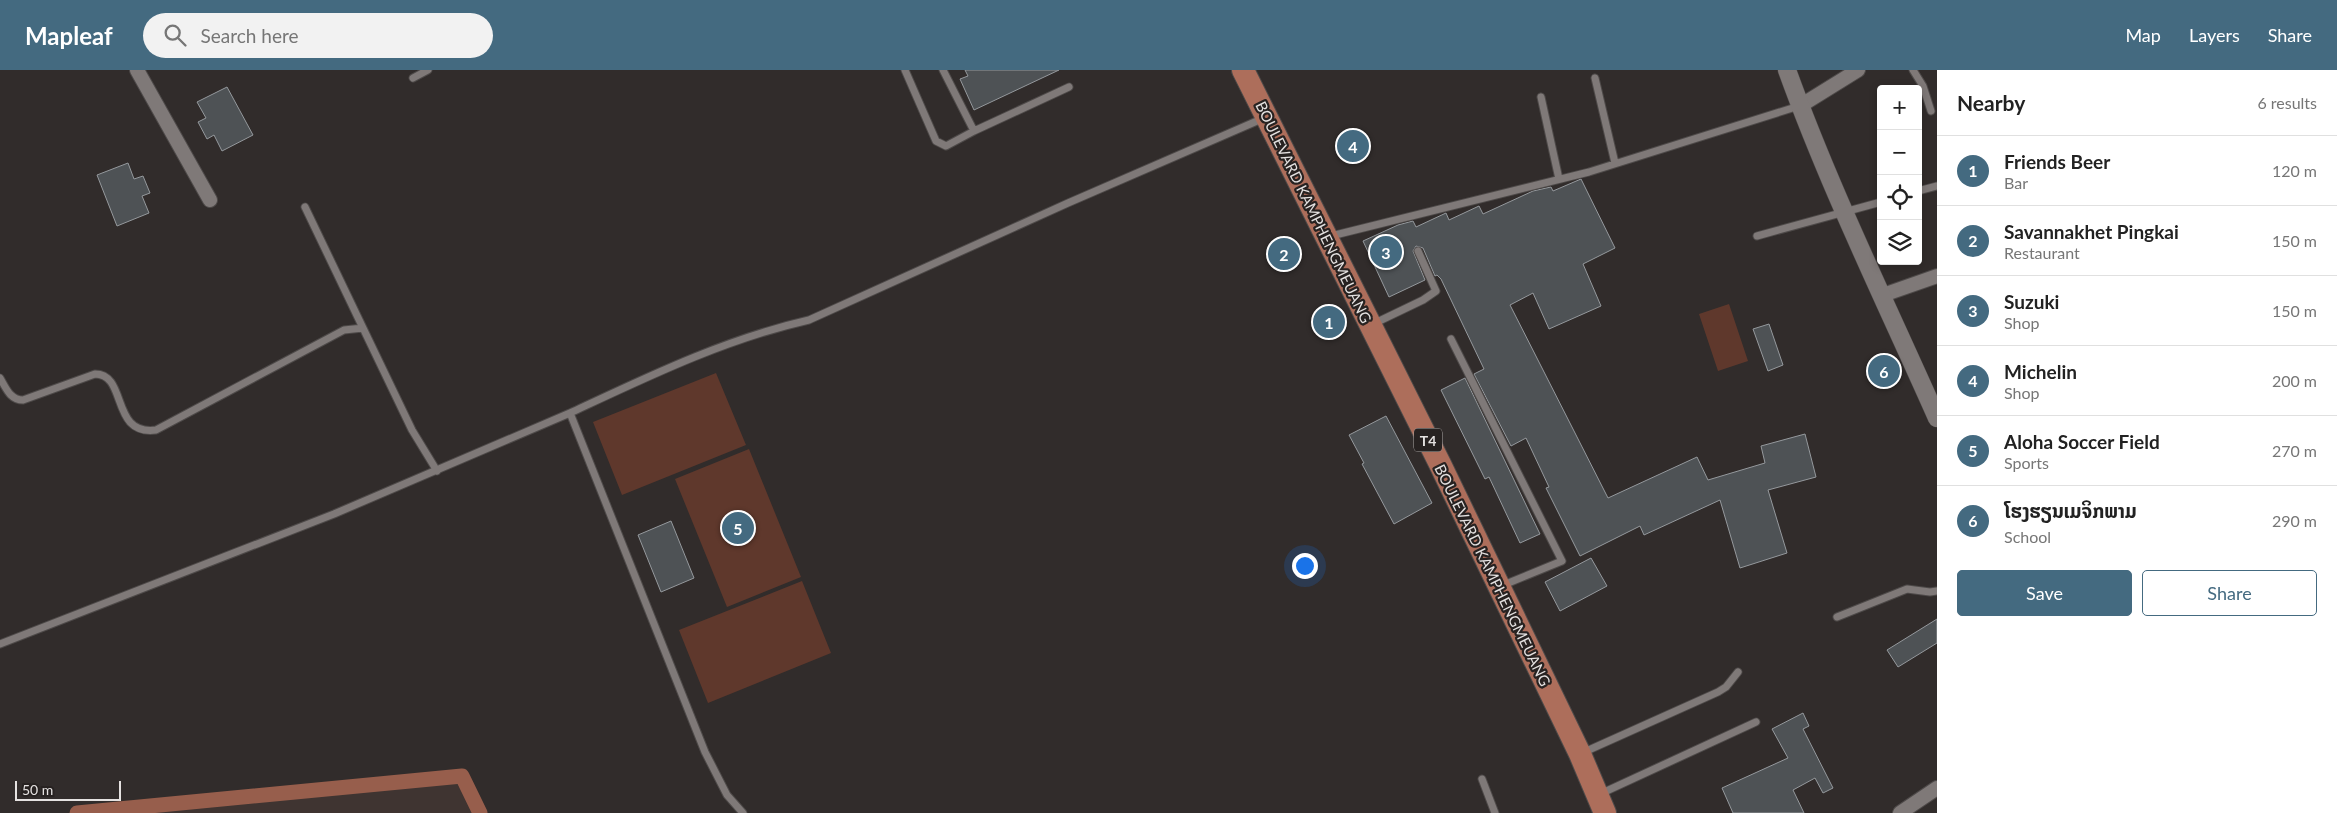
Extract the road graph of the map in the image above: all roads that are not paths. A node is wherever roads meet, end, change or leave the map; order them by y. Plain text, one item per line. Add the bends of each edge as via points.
1 (137, 70) edge
2 (428, 70) edge
3 (905, 70) edge
4 (943, 70) edge
5 (1243, 70) edge
6 (1787, 70) edge
7 (1858, 70) edge
8 (1913, 70) edge
9 (413, 78) dead end
10 (1595, 78) dead end
11 (1069, 87) dead end
12 (1541, 97) dead end
13 (1800, 106) junction
14 (1931, 111) dead end
15 (1267, 117) junction
16 (974, 132) junction
17 (1615, 163) junction
18 (1559, 179) junction
19 (1937, 186) edge
20 (1922, 190) edge
21 (210, 200) dead end
22 (1877, 203) edge
23 (305, 207) dead end
24 (1846, 213) junction
25 (1757, 236) dead end
26 (1327, 237) junction
27 (1418, 251) dead end
28 (1937, 276) edge
29 (1883, 295) junction
30 (1371, 326) junction
31 (363, 328) junction
32 (1451, 339) dead end
33 (0, 378) edge
34 (570, 413) junction
35 (1937, 418) edge
36 (437, 471) junction
37 (1499, 587) junction
38 (1937, 591) edge
39 (1837, 617) dead end
40 (0, 644) edge
41 (1738, 672) dead end
42 (1756, 722) dead end
43 (1580, 754) junction
44 (1482, 779) dead end
45 (1937, 788) edge
46 (1601, 804) edge
47 (743, 813) edge
48 (1494, 813) edge
49 (1900, 813) edge

1 - 21 street
2 - 9 lane
3 - 16 lane via 936,141 946,146
4 - 16 lane
5 - 15 main road, BOULEVARD KAMPHENGMEUANG / T4
6 - 13 street
7 - 13 street
8 - 14 lane
10 - 17 lane
11 - 16 lane
12 - 18 lane
13 - 17 lane
13 - 24 street
15 - 26 main road, BOULEVARD KAMPHENGMEUANG / T4
15 - 34 lane via 809,320 744,338
17 - 18 lane
18 - 26 lane
19 - 20 lane
22 - 24 lane
23 - 31 lane
24 - 25 lane
24 - 29 street
26 - 30 main road, BOULEVARD KAMPHENGMEUANG / T4
27 - 30 lane via 1436,291
28 - 29 street
29 - 35 street
30 - 37 main road, BOULEVARD KAMPHENGMEUANG / T4
31 - 33 lane via 344,330 156,430 145,431 133,426 111,383 100,374 23,400 10,396
31 - 36 lane via 412,430
32 - 37 lane via 1562,562
34 - 36 lane
34 - 47 lane via 705,752 727,795
36 - 40 lane
37 - 43 main road, BOULEVARD KAMPHENGMEUANG / T4
38 - 39 lane via 1907,589
41 - 43 lane via 1718,692
42 - 46 lane
43 - 46 main road, BOULEVARD KAMPHENGMEUANG / T4
44 - 48 lane
45 - 49 street

